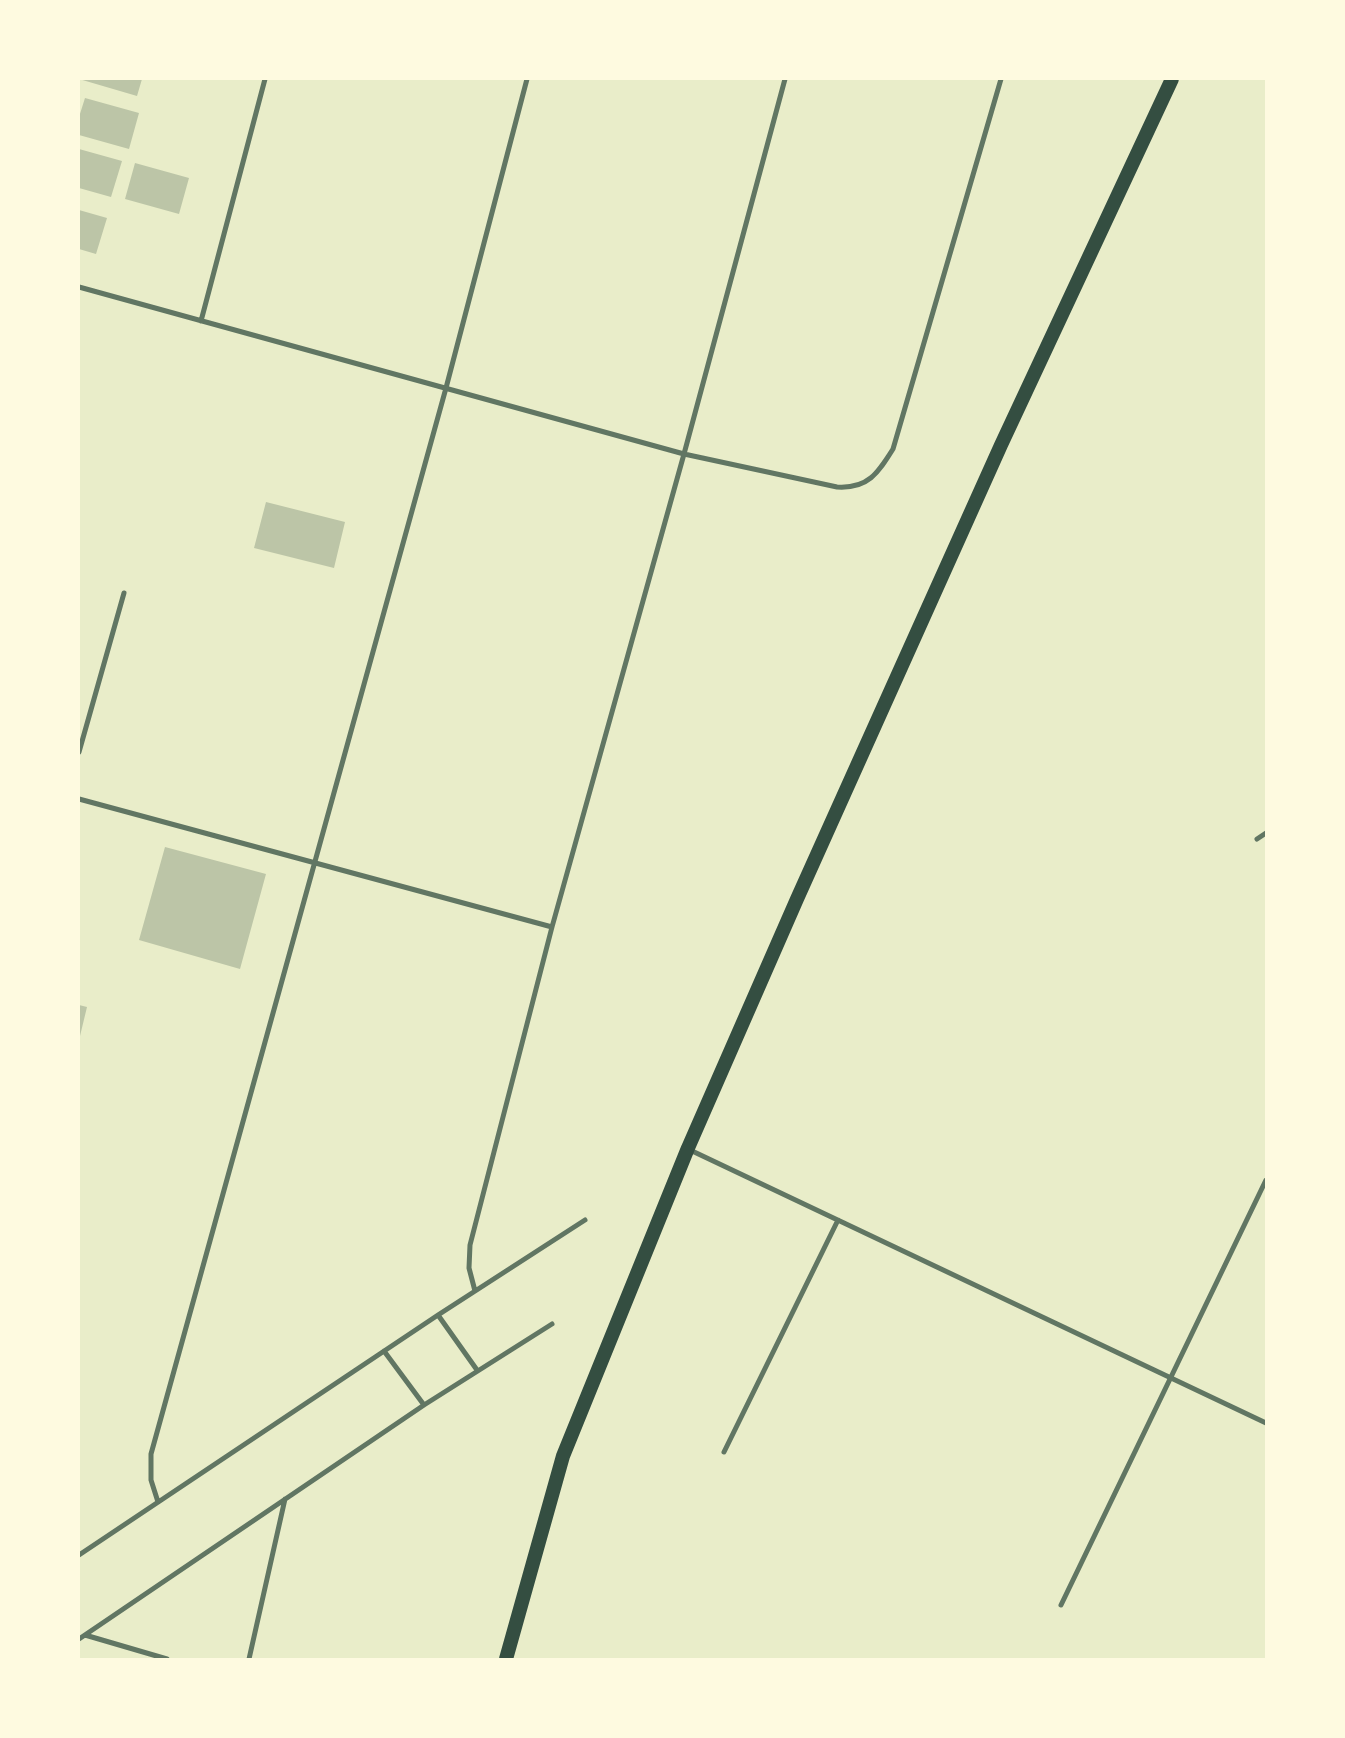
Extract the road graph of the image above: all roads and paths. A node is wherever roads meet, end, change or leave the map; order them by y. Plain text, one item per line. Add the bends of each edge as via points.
1 (265, 79) edge
2 (527, 79) edge
3 (785, 79) edge
4 (1001, 79) edge
5 (1172, 79) edge
6 (79, 287) edge
7 (201, 321) junction
8 (446, 388) junction
9 (684, 454) junction
10 (124, 593) dead end
11 (79, 752) edge
12 (79, 799) edge
13 (1266, 833) edge
14 (1257, 839) dead end
15 (314, 863) junction
16 (552, 927) junction
17 (688, 1148) junction
18 (1266, 1180) edge
19 (585, 1220) dead end
20 (838, 1220) junction
21 (475, 1291) junction
22 (438, 1315) junction
23 (552, 1324) dead end
24 (384, 1351) junction
25 (477, 1370) junction
26 (1171, 1378) junction
27 (424, 1405) junction
28 (1266, 1423) edge
29 (724, 1452) dead end
30 (285, 1499) junction
31 (158, 1502) junction
32 (79, 1555) edge
33 (1061, 1605) dead end
34 (82, 1637) edge
35 (167, 1659) edge
36 (249, 1659) edge
37 (506, 1659) edge

1 - 7 lane
2 - 8 lane
3 - 9 lane
4 - 9 lane via 893,449 879,471 852,488 837,487
5 - 17 main road via 1001,445
6 - 7 lane
7 - 8 lane
8 - 9 lane
8 - 15 lane
9 - 16 lane
10 - 11 lane
12 - 15 lane
13 - 14 lane
15 - 16 lane
15 - 31 lane via 151,1454 151,1480
16 - 21 lane via 470,1245
17 - 20 lane
17 - 37 main road via 563,1456
18 - 26 lane
19 - 21 lane
20 - 26 lane
20 - 29 lane
21 - 22 lane
22 - 24 lane
22 - 25 lane
23 - 25 lane
24 - 27 lane
24 - 31 lane
25 - 27 lane
26 - 28 lane
26 - 33 lane
27 - 30 lane
30 - 34 lane
30 - 36 lane
31 - 32 lane
34 - 35 lane

